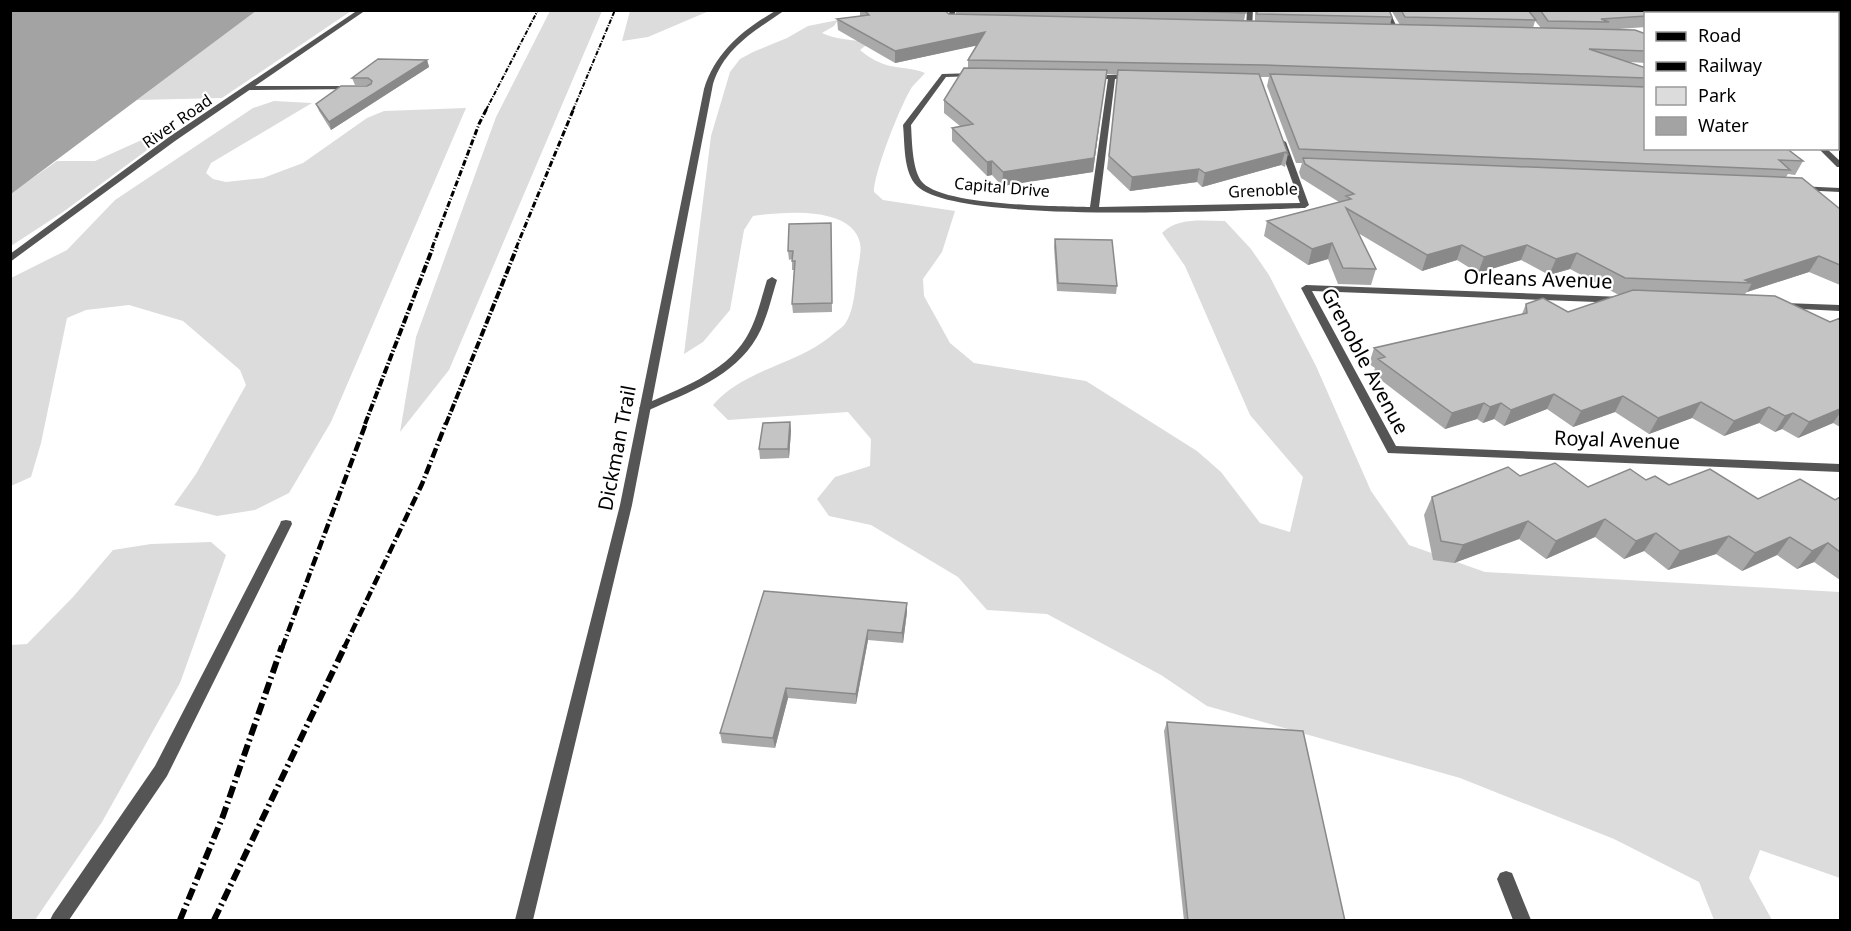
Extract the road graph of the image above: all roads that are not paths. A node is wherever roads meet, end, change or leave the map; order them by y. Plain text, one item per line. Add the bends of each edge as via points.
1 (363, 10) edge
2 (782, 10) edge
3 (953, 10) edge
4 (1250, 10) edge
5 (1386, 10) edge
6 (960, 21) edge
7 (1238, 29) edge
8 (1249, 29) junction
9 (1260, 30) edge
10 (1386, 32) edge
11 (1398, 33) junction
12 (1409, 33) edge
13 (980, 75) edge
14 (1088, 76) edge
15 (1112, 77) junction
16 (1146, 78) edge
17 (248, 88) junction
18 (358, 88) edge
19 (1279, 135) edge
20 (1823, 150) edge
21 (1840, 165) edge
22 (1291, 167) junction
23 (1302, 167) edge
24 (1793, 188) edge
25 (1840, 190) edge
26 (1094, 210) junction
27 (10, 259) edge
28 (772, 280) dead end
29 (1306, 288) joint
30 (1639, 301) edge
31 (1769, 306) edge
32 (1840, 308) edge
33 (645, 408) junction
34 (1392, 450) joint
35 (1840, 468) edge
36 (286, 524) dead end
37 (1506, 879) dead end
38 (59, 921) edge
39 (524, 921) edge
40 (1522, 921) edge

1 - 17 street, River Road
2 - 33 street, Dickman Trail via 735,43 715,68 703,109
3 - 6 street via 949,21
4 - 8 street
5 - 11 street
7 - 8 street
8 - 9 street
10 - 11 street
11 - 12 street
13 - 26 street, Capital Drive via 944,75 907,125 914,176 921,186 963,201
14 - 15 street
15 - 16 street
15 - 26 street
17 - 18 street
17 - 27 street, River Road
19 - 22 street, Grenoble
20 - 21 street
22 - 23 street
22 - 26 street, Grenoble via 1305,205
24 - 25 street
28 - 33 street via 752,338 732,362 696,385
29 - 30 street, Orleans Avenue
29 - 34 street, Grenoble Avenue
31 - 32 street
33 - 39 street, Dickman Trail via 623,516
34 - 35 street, Royal Avenue
36 - 38 street via 161,771
37 - 40 street

